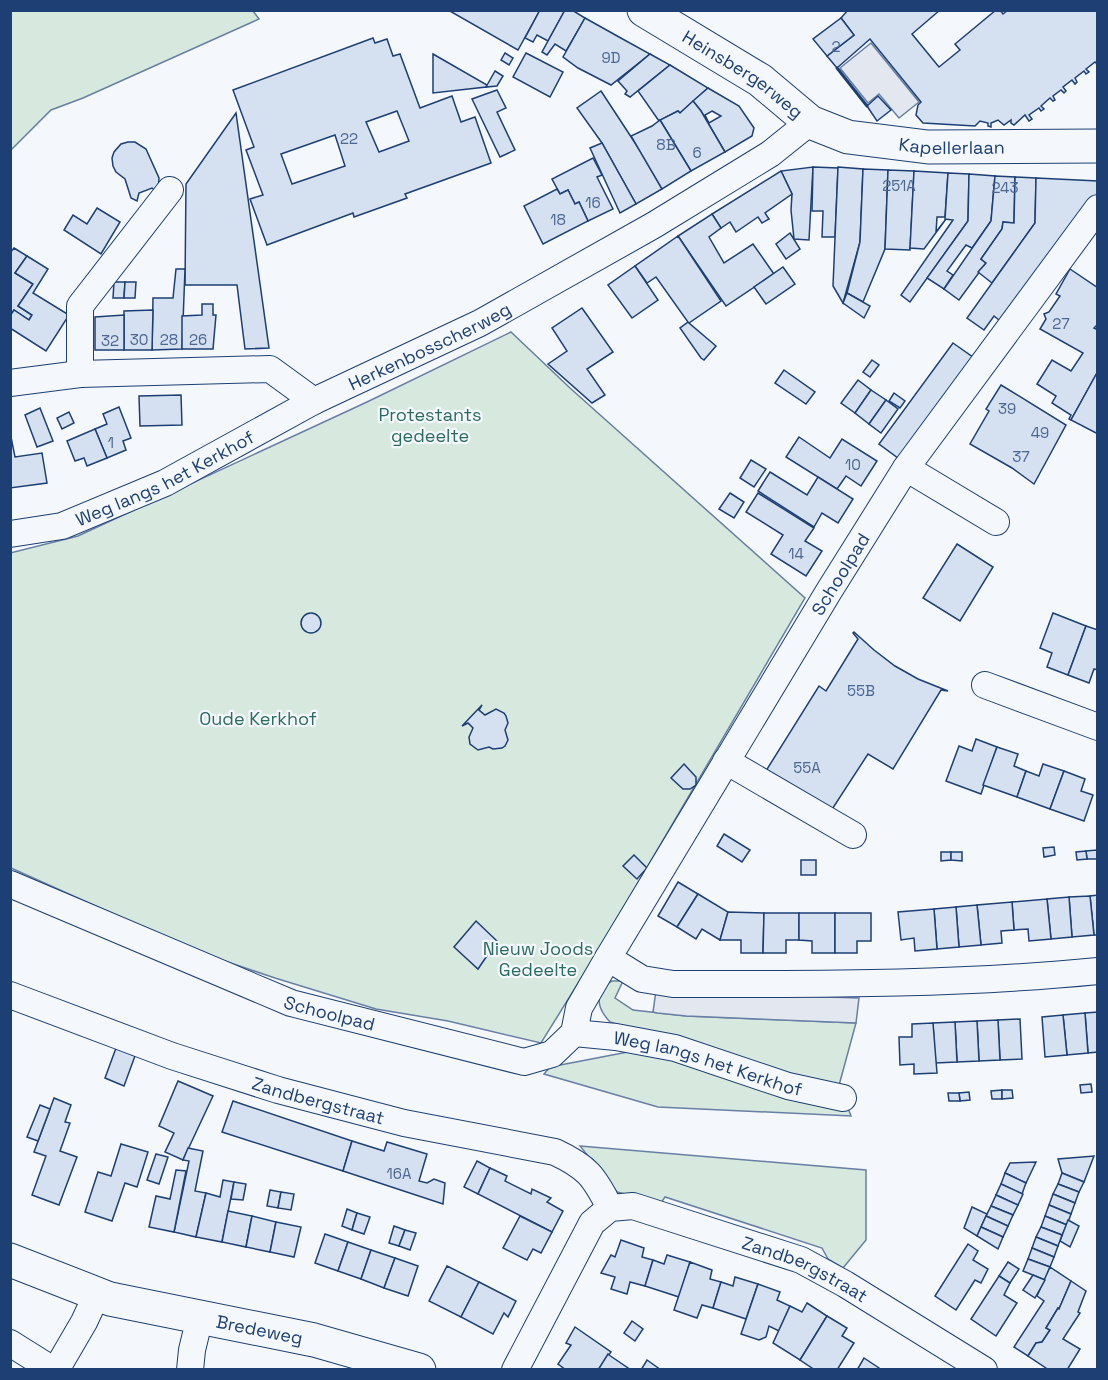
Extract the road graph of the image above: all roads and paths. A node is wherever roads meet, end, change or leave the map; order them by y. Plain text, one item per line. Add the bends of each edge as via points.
1 (644, 10) edge
2 (810, 122) junction
3 (1098, 146) edge
4 (170, 190) dead end
5 (1098, 207) edge
6 (80, 374) junction
7 (10, 383) edge
8 (314, 401) junction
9 (906, 468) junction
10 (996, 522) dead end
11 (10, 534) edge
12 (985, 686) dead end
13 (1098, 727) edge
14 (726, 761) junction
15 (853, 835) dead end
16 (10, 884) edge
17 (608, 958) junction
18 (1098, 971) edge
19 (10, 995) edge
20 (574, 1033) junction
21 (843, 1098) dead end
22 (610, 1208) junction
23 (10, 1260) edge
24 (97, 1294) junction
25 (200, 1317) junction
26 (10, 1343) edge
27 (54, 1370) edge
28 (190, 1370) edge
29 (419, 1370) edge
30 (515, 1370) edge
31 (984, 1370) edge

1 - 2 street, Heinsbergerweg via 760,80
2 - 3 street, Kapellerlaan via 848,137 928,147
2 - 8 street, Herkenbosscherweg via 770,154 480,324
4 - 6 street via 80,306
5 - 9 street, Schoolpad
6 - 7 street
6 - 8 street via 270,369
8 - 11 street, Weg langs het Kerkhof via 165,483 62,526
9 - 10 street
9 - 14 street, Schoolpad
12 - 13 street
14 - 15 street
14 - 17 street, Schoolpad
16 - 20 street, Schoolpad via 291,1003 524,1062 552,1054
17 - 18 street via 642,979 673,984 881,984
17 - 20 street, Schoolpad via 579,1008
19 - 22 street, Zandbergstraat via 172,1056 278,1090 404,1123 555,1152 577,1162 597,1183
20 - 21 street, Weg langs het Kerkhof via 675,1048 788,1086
22 - 30 street via 592,1223
22 - 31 street, Zandbergstraat via 633,1206 801,1260
23 - 24 street, Bredeweg
24 - 25 street, Bredeweg
24 - 27 street
25 - 28 street
25 - 29 street, Bredeweg via 314,1340
26 - 27 street

